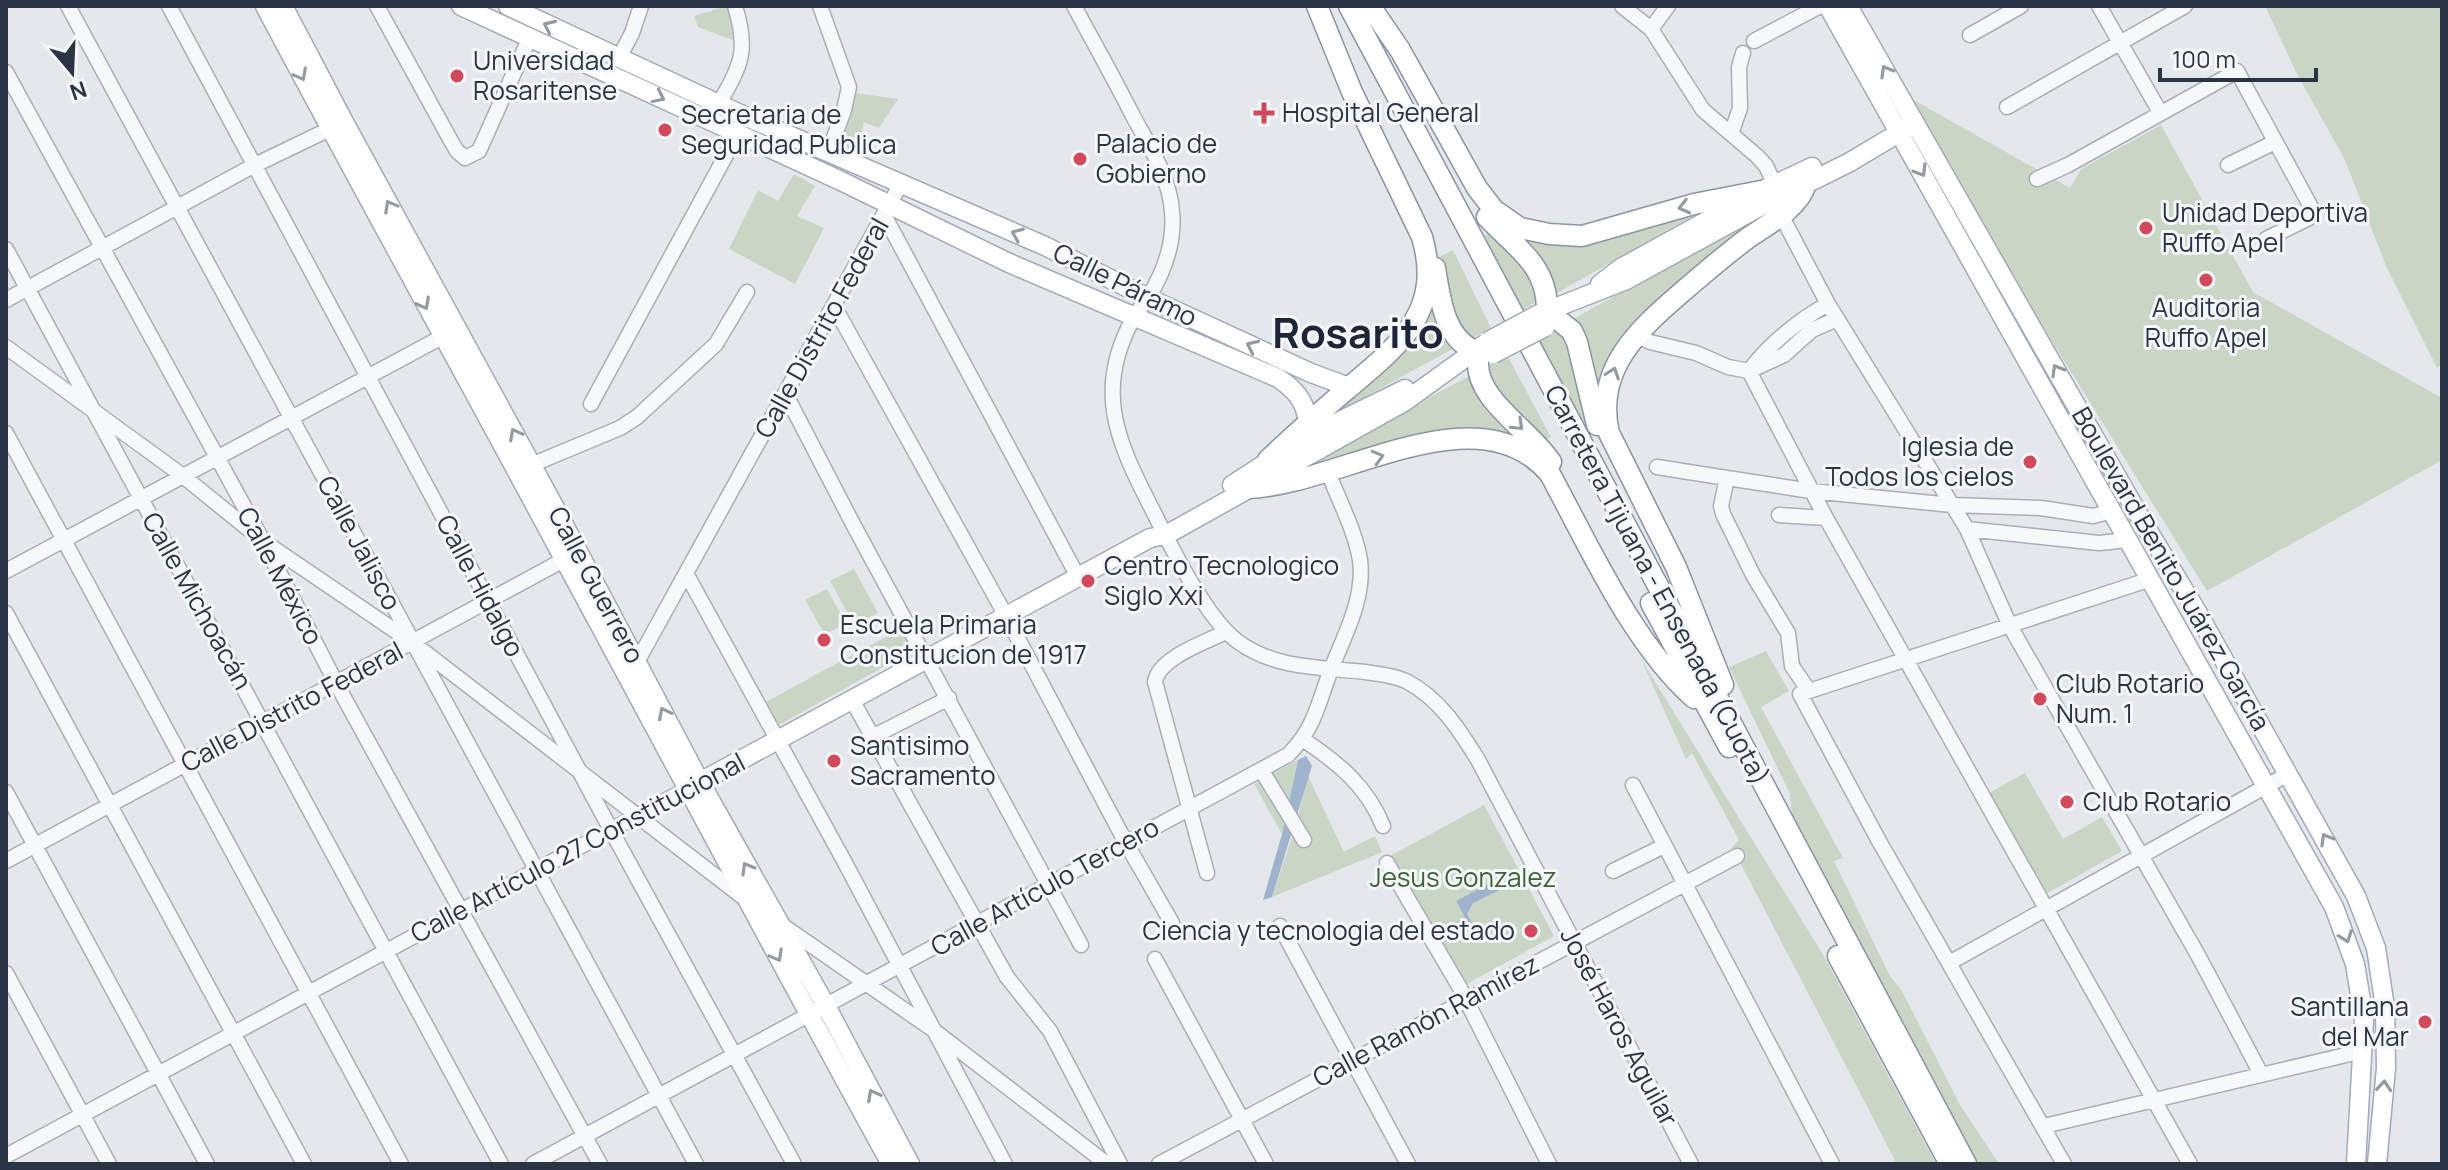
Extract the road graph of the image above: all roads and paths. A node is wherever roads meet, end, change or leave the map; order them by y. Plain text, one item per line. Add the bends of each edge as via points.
1 (68, 6) edge
2 (169, 6) edge
3 (265, 6) edge
4 (283, 6) edge
5 (377, 6) edge
6 (498, 6) edge
7 (641, 6) edge
8 (735, 6) edge
9 (820, 6) edge
10 (1074, 6) edge
11 (1317, 6) edge
12 (1336, 6) edge
13 (1349, 6) edge
14 (1622, 6) edge
15 (1640, 6) edge
16 (1668, 6) edge
17 (1820, 6) edge
18 (2021, 6) edge
19 (2099, 6) edge
20 (2185, 6) edge
21 (464, 7) edge
22 (515, 8) edge
23 (1372, 8) edge
24 (1845, 10) edge
25 (1651, 29) junction
26 (1970, 35) dead end
27 (530, 37) junction
28 (1754, 41) dead end
29 (2120, 43) junction
30 (1743, 53) dead end
31 (619, 58) junction
32 (1337, 59) junction
33 (6, 72) edge
34 (719, 104) junction
35 (2007, 107) dead end
36 (2160, 112) junction
37 (1914, 118) junction
38 (336, 125) junction
39 (1896, 129) junction
40 (738, 133) junction
41 (1731, 134) junction
42 (2275, 142) junction
43 (828, 154) junction
44 (2228, 165) dead end
45 (253, 166) junction
46 (2037, 179) dead end
47 (1806, 184) junction
48 (900, 185) junction
49 (1768, 188) junction
50 (178, 207) junction
51 (886, 210) junction
52 (1781, 215) junction
53 (2266, 239) dead end
54 (101, 248) junction
55 (6, 249) edge
56 (1009, 263) junction
57 (1081, 263) junction
58 (27, 288) junction
59 (747, 292) dead end
60 (1585, 296) junction
61 (1148, 298) junction
62 (6, 300) edge
63 (1097, 300) junction
64 (1828, 304) junction
65 (834, 306) junction
66 (1134, 317) junction
67 (1546, 318) junction
68 (1837, 319) junction
69 (1635, 335) junction
70 (442, 337) junction
71 (6, 347) edge
72 (1483, 352) junction
73 (1749, 371) junction
74 (368, 376) junction
75 (1433, 380) junction
76 (1349, 387) junction
77 (786, 395) junction
78 (591, 404) dead end
79 (91, 409) junction
80 (291, 417) junction
81 (1308, 422) junction
82 (2064, 424) junction
83 (6, 433) edge
84 (2100, 446) junction
85 (216, 459) junction
86 (1268, 460) junction
87 (531, 465) junction
88 (1657, 467) dead end
89 (1328, 472) junction
90 (183, 476) junction
91 (1727, 478) junction
92 (1248, 488) junction
93 (1811, 491) junction
94 (140, 498) junction
95 (1952, 505) junction
96 (2113, 511) junction
97 (1779, 515) dead end
98 (1826, 518) junction
99 (1967, 529) junction
100 (1159, 533) junction
101 (63, 539) junction
102 (2128, 540) junction
103 (263, 541) junction
104 (572, 556) junction
105 (6, 571) edge
106 (687, 575) junction
107 (1078, 577) junction
108 (2151, 579) junction
109 (489, 601) junction
110 (1693, 610) junction
111 (6, 613) edge
112 (1006, 616) junction
113 (2010, 626) junction
114 (1226, 632) junction
115 (413, 643) junction
116 (928, 658) junction
117 (1906, 659) junction
118 (1659, 660) junction
119 (637, 662) junction
120 (1332, 668) junction
121 (336, 683) junction
122 (1804, 693) junction
123 (949, 698) junction
124 (852, 700) junction
125 (1708, 710) junction
126 (263, 722) junction
127 (1735, 731) junction
128 (872, 737) junction
129 (778, 740) junction
130 (1304, 740) junction
131 (187, 763) junction
132 (1262, 771) junction
133 (580, 773) junction
134 (2288, 774) junction
135 (1633, 785) dead end
136 (693, 786) junction
137 (2266, 786) junction
138 (6, 792) edge
139 (109, 804) junction
140 (1188, 810) junction
141 (638, 816) junction
142 (1383, 826) dead end
143 (611, 830) junction
144 (1304, 840) dead end
145 (1126, 843) junction
146 (36, 846) junction
147 (1664, 846) junction
148 (1737, 856) dead end
149 (2141, 856) junction
150 (6, 861) edge
151 (1387, 863) dead end
152 (535, 871) junction
153 (1613, 871) dead end
154 (1207, 873) dead end
155 (1683, 884) junction
156 (1049, 885) junction
157 (744, 898) junction
158 (2046, 908) junction
159 (461, 911) junction
160 (1172, 923) dead end
161 (781, 925) junction
162 (978, 925) junction
163 (1280, 926) dead end
164 (1573, 941) junction
165 (1081, 945) dead end
166 (386, 951) junction
167 (1155, 959) dead end
168 (1949, 963) junction
169 (900, 966) junction
170 (6, 973) edge
171 (866, 985) junction
172 (309, 993) junction
173 (1465, 999) junction
174 (826, 1006) junction
175 (808, 1015) junction
176 (932, 1029) junction
177 (233, 1034) junction
178 (2363, 1051) junction
179 (735, 1057) junction
180 (1352, 1061) junction
181 (158, 1074) junction
182 (2261, 1074) junction
183 (659, 1096) junction
184 (2153, 1101) junction
185 (83, 1115) junction
186 (1243, 1119) junction
187 (2044, 1126) junction
188 (586, 1136) junction
189 (6, 1156) edge
190 (1826, 1162) edge
191 (10, 1164) edge
192 (109, 1164) edge
193 (207, 1164) edge
194 (304, 1164) edge
195 (401, 1164) edge
196 (501, 1164) edge
197 (533, 1164) edge
198 (600, 1164) edge
199 (696, 1164) edge
200 (794, 1164) edge
201 (891, 1164) edge
202 (910, 1164) edge
203 (1005, 1164) edge
204 (1107, 1164) edge
205 (1120, 1164) edge
206 (1159, 1164) edge
207 (1266, 1164) edge
208 (1408, 1164) edge
209 (1549, 1164) edge
210 (1691, 1164) edge
211 (1950, 1164) edge
212 (1966, 1164) edge
213 (2064, 1164) edge
214 (2190, 1164) edge
215 (2356, 1164) edge
216 (2377, 1164) edge

1 - 50 street, Calle Jalisco
2 - 45 street, Calle Hidalgo
3 -> 38 main road, Calle Guerrero
4 - 38 main road, Calle Guerrero
5 - 27 street via 465,158 479,151
6 - 22 street
7 - 31 street
8 - 34 street via 744,41
9 - 43 street via 849,87
10 - 61 street, José Haros Aguilar via 1157,159 1171,203 1169,252
11 - 32 highway
12 - 125 highway, Carretera Tijuana - Ensenada (Cuota)
13 - 127 highway, Carretera Tijuana - Ensenada (Cuota)
14 - 25 street
15 - 25 street
16 - 25 street
17 - 28 street
18 - 26 street
19 - 29 street
20 - 29 street
21 - 27 main road, Calle Distrito Federal
31 -> 22 main road, Calle Distrito Federal
49 -> 23 highway via 1582,236 1520,228 1494,210 1477,188
23 - 67 highway via 1476,203 1540,273
37 -> 24 main road, Boulevard Benito Juárez García
24 - 39 main road, Boulevard Benito Juárez García
25 - 41 street via 1703,110
27 -> 40 main road, Calle Distrito Federal
29 - 35 street
29 - 36 street
30 - 41 street via 1740,108
31 - 34 main road, Calle Distrito Federal
32 - 72 highway via 1423,226 1450,328 1457,340
32 - 76 highway via 1418,229 1428,273 1424,303 1403,339
33 - 54 street, Calle México
34 - 43 main road, Calle Distrito Federal
36 - 42 street via 2237,71
36 - 46 street
37 - 39 main road, Calle Artículo 27 Constitucional
84 -> 37 main road, Boulevard Benito Juárez García
38 - 45 street
38 -> 70 main road, Calle Guerrero
87 -> 38 main road, Calle Guerrero
39 - 47 main road, Calle Artículo 27 Constitucional
39 - 49 main road, Calle Artículo 27 Constitucional
39 -> 82 main road, Boulevard Benito Juárez García
40 - 51 main road, Calle Distrito Federal
40 - 78 street
41 - 49 street via 1766,166
42 - 44 street
42 - 53 street via 2311,211 2309,218
43 - 48 main road, Calle Distrito Federal
45 - 50 street
45 - 74 street, Calle Hidalgo
47 - 52 highway
47 - 60 main road, Calle Artículo 27 Constitucional via 1626,280
48 - 51 street, Calle Distrito Federal
57 -> 48 main road, Calle Páramo
49 - 60 main road, Calle Artículo 27 Constitucional via 1621,268
50 - 54 street
50 - 80 street, Calle Jalisco
51 - 56 main road, Calle Páramo
51 - 65 street, Calle Distrito Federal
51 - 107 street
52 - 64 street
52 - 69 highway via 1728,253
54 - 58 street
54 - 85 street, Calle México
55 - 58 street, Calle Michoacán
56 - 57 main road via 1070,273
56 - 63 main road, Calle Páramo
57 - 61 main road, Calle Páramo
57 - 63 main road
58 - 62 street
58 - 79 street, Calle Michoacán
59 - 87 street via 716,344 629,423
60 - 67 main road, Calle Artículo 27 Constitucional
61 - 66 street, José Haros Aguilar
76 -> 61 main road, Calle Páramo
63 - 66 main road, Calle Páramo
64 - 68 street
64 - 73 street via 1761,355
65 - 77 street, Calle Distrito Federal
65 - 112 street
66 - 81 main road, Calle Páramo via 1278,378 1302,400
66 - 100 street, José Haros Aguilar via 1115,370 1113,419
67 - 72 main road, Calle Artículo 27 Constitucional, bridge
67 - 110 highway via 1572,331 1600,435
68 - 73 street via 1812,330 1784,355
68 - 95 street
69 - 73 street
110 -> 69 highway via 1606,423 1612,370
70 - 74 street
70 - 104 main road, Calle Guerrero
71 - 79 street
72 - 75 main road, Calle Artículo 27 Constitucional
72 -> 118 highway via 1479,379 1549,458
73 - 93 street
74 - 80 street
74 - 109 street, Calle Hidalgo
75 - 86 main road, Calle Artículo 27 Constitucional via 1398,391
75 - 92 main road, Calle Artículo 27 Constitucional via 1404,402
76 - 81 highway
77 - 106 street, Calle Distrito Federal
77 - 116 street
79 - 90 street
79 - 94 street, Calle Michoacán
80 - 85 street
80 - 115 street, Calle Jalisco
81 - 86 highway
82 - 84 main road via 2080,442
82 - 96 main road, Boulevard Benito Juárez García
83 - 101 street
84 - 134 main road, Boulevard Benito Juárez García
85 - 90 street
85 - 103 street, Calle México
86 - 100 main road, Calle Artículo 27 Constitucional
87 - 104 main road, Calle Guerrero
88 - 91 street
89 - 92 highway
89 -> 118 highway via 1446,438 1517,446 1550,474
89 - 120 street, Calle Artículo Tercero via 1360,563 1356,602
90 - 94 street
90 - 103 street
91 - 93 street
91 - 122 street via 1723,514 1788,633 1792,666
92 - 100 main road, Calle Artículo 27 Constitucional
93 - 95 street
93 - 98 street
94 - 101 street
94 - 126 street, Calle Michoacán
95 - 96 street via 2093,516
95 - 99 street
96 - 102 main road, Boulevard Benito Juárez García
97 - 98 street
98 - 117 street
99 - 102 street via 2099,543
99 - 113 street
100 - 107 main road, Calle Artículo 27 Constitucional
100 - 114 street, José Haros Aguilar
101 - 105 street
101 - 131 street
102 - 108 main road, Boulevard Benito Juárez García
103 - 115 street
103 - 121 street, Calle México
104 - 109 street, Calle Distrito Federal
104 - 119 main road, Calle Guerrero
104 - 136 main road, Calle Guerrero
106 - 119 street, Calle Distrito Federal
106 - 129 street
107 - 112 main road, Calle Artículo 27 Constitucional
108 - 113 street
108 - 137 main road, Boulevard Benito Juárez García
109 - 115 street, Calle Distrito Federal
109 - 133 street, Calle Hidalgo
110 - 127 highway
111 - 139 street
112 - 116 main road, Calle Artículo 27 Constitucional
112 - 145 street
113 - 117 street
113 - 149 street
114 - 120 street, José Haros Aguilar via 1271,659
114 - 140 street via 1167,662 1155,677
115 - 121 street, Calle Distrito Federal
115 - 133 street
115 - 152 street, Calle Jalisco
116 - 123 street
116 - 124 main road, Calle Artículo 27 Constitucional
117 - 122 street
117 - 158 street
118 - 125 highway
136 -> 119 main road, Calle Guerrero
120 - 130 street, Calle Artículo Tercero
120 - 164 street, José Haros Aguilar via 1405,680 1443,709 1478,760
121 - 126 street, Calle Distrito Federal
121 - 159 street, Calle México
122 - 168 street
123 - 128 street
123 - 156 street
124 - 128 street
124 - 129 main road, Calle Artículo 27 Constitucional
125 - 211 highway, Carretera Tijuana - Ensenada (Cuota)
126 - 131 street, Calle Distrito Federal
126 - 166 street, Calle Michoacán
127 - 212 highway, Carretera Tijuana - Ensenada (Cuota)
128 - 162 street
129 - 136 main road, Calle Artículo 27 Constitucional
129 - 169 street
130 - 132 street, Calle Artículo Tercero
130 - 142 street via 1356,781
131 - 139 street, Calle Distrito Federal
131 - 172 street
132 - 140 street, Calle Artículo Tercero
132 - 144 street
133 - 141 street
133 - 143 street, Calle Hidalgo
134 - 137 street
216 -> 134 main road, Boulevard Benito Juárez García via 2387,1038 2376,948 2356,896
135 - 147 street
136 - 141 street, Calle Artículo 27 Constitucional
136 - 157 main road, Calle Guerrero
161 -> 136 main road, Calle Guerrero
137 - 149 street
137 -> 178 main road, Boulevard Benito Juárez García via 2347,937 2364,1019
138 - 146 street
139 - 146 street, Calle Distrito Federal
139 - 177 street
140 - 145 street, Calle Artículo Tercero
140 - 154 street
141 - 143 street, Calle Artículo 27 Constitucional
141 - 157 street
143 - 152 street, Calle Artículo 27 Constitucional
143 - 179 street, Calle Hidalgo
145 - 156 street, Calle Artículo Tercero
145 - 160 street
146 - 150 street, Calle Distrito Federal
146 - 181 street
147 - 153 street
147 - 155 street
148 - 155 street, Calle Ramón Ramírez
149 - 158 street
149 - 182 street
151 - 173 street
152 - 159 street, Calle Artículo 27 Constitucional
152 - 183 street, Calle Jalisco
155 - 164 street, Calle Ramón Ramírez
155 - 190 street
156 - 162 street, Calle Artículo Tercero
156 - 165 street
157 -> 175 main road, Calle Guerrero
158 - 168 street
158 - 184 street
159 - 166 street, Calle Artículo 27 Constitucional
159 - 188 street, Calle México
161 - 171 street
161 - 174 main road, Calle Guerrero
162 - 169 street, Calle Artículo Tercero
162 - 205 street via 1015,988 1050,1031
163 - 180 street
164 - 173 street, Calle Ramón Ramírez
164 - 210 street, José Haros Aguilar
166 - 172 street, Calle Artículo 27 Constitucional
166 - 196 street, Calle Michoacán
167 - 186 street
168 - 187 street
169 - 171 street, Calle Artículo Tercero
169 - 176 street
170 - 185 street
171 - 174 street, Calle Artículo Tercero
171 - 176 street
172 - 177 street, Calle Artículo 27 Constitucional
172 - 195 street
173 - 180 street, Calle Ramón Ramírez
173 - 209 street
174 - 175 street, Calle Artículo Tercero
202 -> 174 main road, Calle Guerrero
175 - 179 street, Calle Artículo Tercero
175 - 201 main road, Calle Guerrero
176 - 203 street
176 - 204 street
177 - 181 street, Calle Artículo 27 Constitucional
177 - 194 street
178 - 182 street
178 - 215 main road, Boulevard Benito Juárez García
179 - 183 street, Calle Artículo Tercero
179 - 200 street, Calle Hidalgo
180 - 186 street, Calle Ramón Ramírez
180 - 208 street
181 - 185 street, Calle Artículo 27 Constitucional
181 - 193 street
182 - 184 street
183 - 188 street, Calle Artículo Tercero
183 - 199 street, Calle Jalisco
184 - 187 street
184 - 214 street
185 - 189 street, Calle Artículo 27 Constitucional
185 - 192 street
186 - 206 street, Calle Ramón Ramírez
186 - 207 street
187 - 213 street
188 - 197 street, Calle Artículo Tercero
188 - 198 street, Calle México
189 - 191 street

